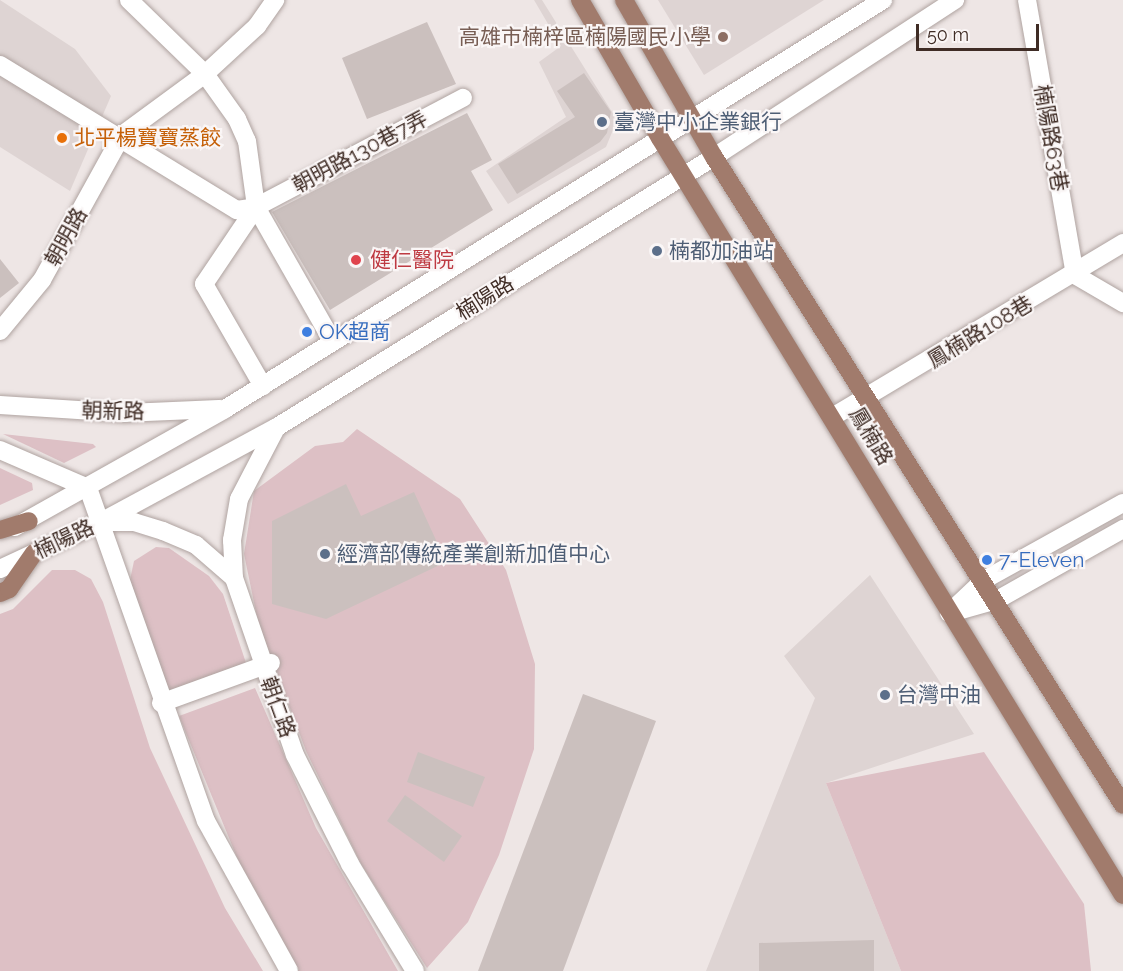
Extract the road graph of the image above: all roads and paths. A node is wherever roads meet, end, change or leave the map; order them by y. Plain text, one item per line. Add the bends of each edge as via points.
1 (129, 0) edge
2 (274, 0) edge
3 (580, 0) edge
4 (624, 0) edge
5 (883, 0) edge
6 (954, 0) edge
7 (1027, 0) edge
8 (0, 65) edge
9 (205, 74) junction
10 (464, 98) dead end
11 (692, 120) junction
12 (122, 135) junction
13 (660, 138) junction
14 (714, 158) junction
15 (684, 176) junction
16 (256, 207) junction
17 (1123, 243) edge
18 (1075, 275) junction
19 (1123, 303) edge
20 (0, 331) edge
21 (333, 342) junction
22 (263, 386) junction
23 (868, 399) junction
24 (2, 403) edge
25 (225, 409) junction
26 (834, 416) junction
27 (277, 427) junction
28 (0, 450) edge
29 (88, 488) junction
30 (1123, 503) edge
31 (29, 521) joint
32 (101, 522) junction
33 (1123, 529) edge
34 (0, 532) edge
35 (34, 553) junction
36 (0, 569) edge
37 (234, 578) junction
38 (984, 580) junction
39 (0, 593) edge
40 (997, 600) junction
41 (950, 614) junction
42 (267, 664) junction
43 (161, 703) junction
44 (1123, 805) edge
45 (1123, 895) edge
46 (289, 971) edge
47 (415, 971) edge

1 - 9 street
2 - 9 street, 朝明路 via 257,26
3 - 13 main road, 鳳楠路
4 - 11 main road, 鳳楠路
5 - 11 street, 楠陽路
6 - 14 street, 楠陽路
7 - 18 street, 楠陽路63巷
8 - 12 street
9 - 12 street, 朝明路
9 - 16 street via 237,119 247,141
10 - 16 street, 朝明路130巷7弄
11 - 13 street, 楠陽路
11 - 14 main road, 鳳楠路
12 - 16 street via 230,208
12 - 20 street, 朝明路 via 42,280
13 - 15 main road, 鳳楠路
13 - 21 street, 楠陽路
14 - 15 street, 楠陽路
14 - 23 main road, 鳳楠路
15 - 26 main road, 鳳楠路
15 - 27 street, 楠陽路
16 - 21 street
16 - 22 street via 206,280 206,289
17 - 18 street, 鳳楠路108巷
18 - 19 street
18 - 23 street, 鳳楠路108巷
21 - 22 street, 楠陽路
22 - 25 street, 楠陽路
23 - 26 street, 鳳楠路108巷
23 - 38 main road, 鳳楠路
24 - 25 street, 朝新路 via 125,413
25 - 29 street, 楠陽路
26 - 41 main road, 鳳楠路
27 - 32 street, 楠陽路
27 - 37 street, 朝仁路 via 239,499 232,540
28 - 29 street
29 - 31 street, 楠陽路
29 - 32 street
30 - 38 street
31 - 34 main road
32 - 35 street, 楠陽路
32 - 37 street via 134,522 163,531 196,545
32 - 43 street
33 - 40 street
35 - 36 street, 楠陽路
35 - 39 main road via 9,589
37 - 42 street, 朝仁路
38 - 40 main road, 鳳楠路
38 - 41 street
40 - 41 street
40 - 44 main road, 鳳楠路
41 - 45 main road, 鳳楠路
42 - 43 street
42 - 47 street, 朝仁路 via 296,755 325,814
43 - 46 street via 206,821

